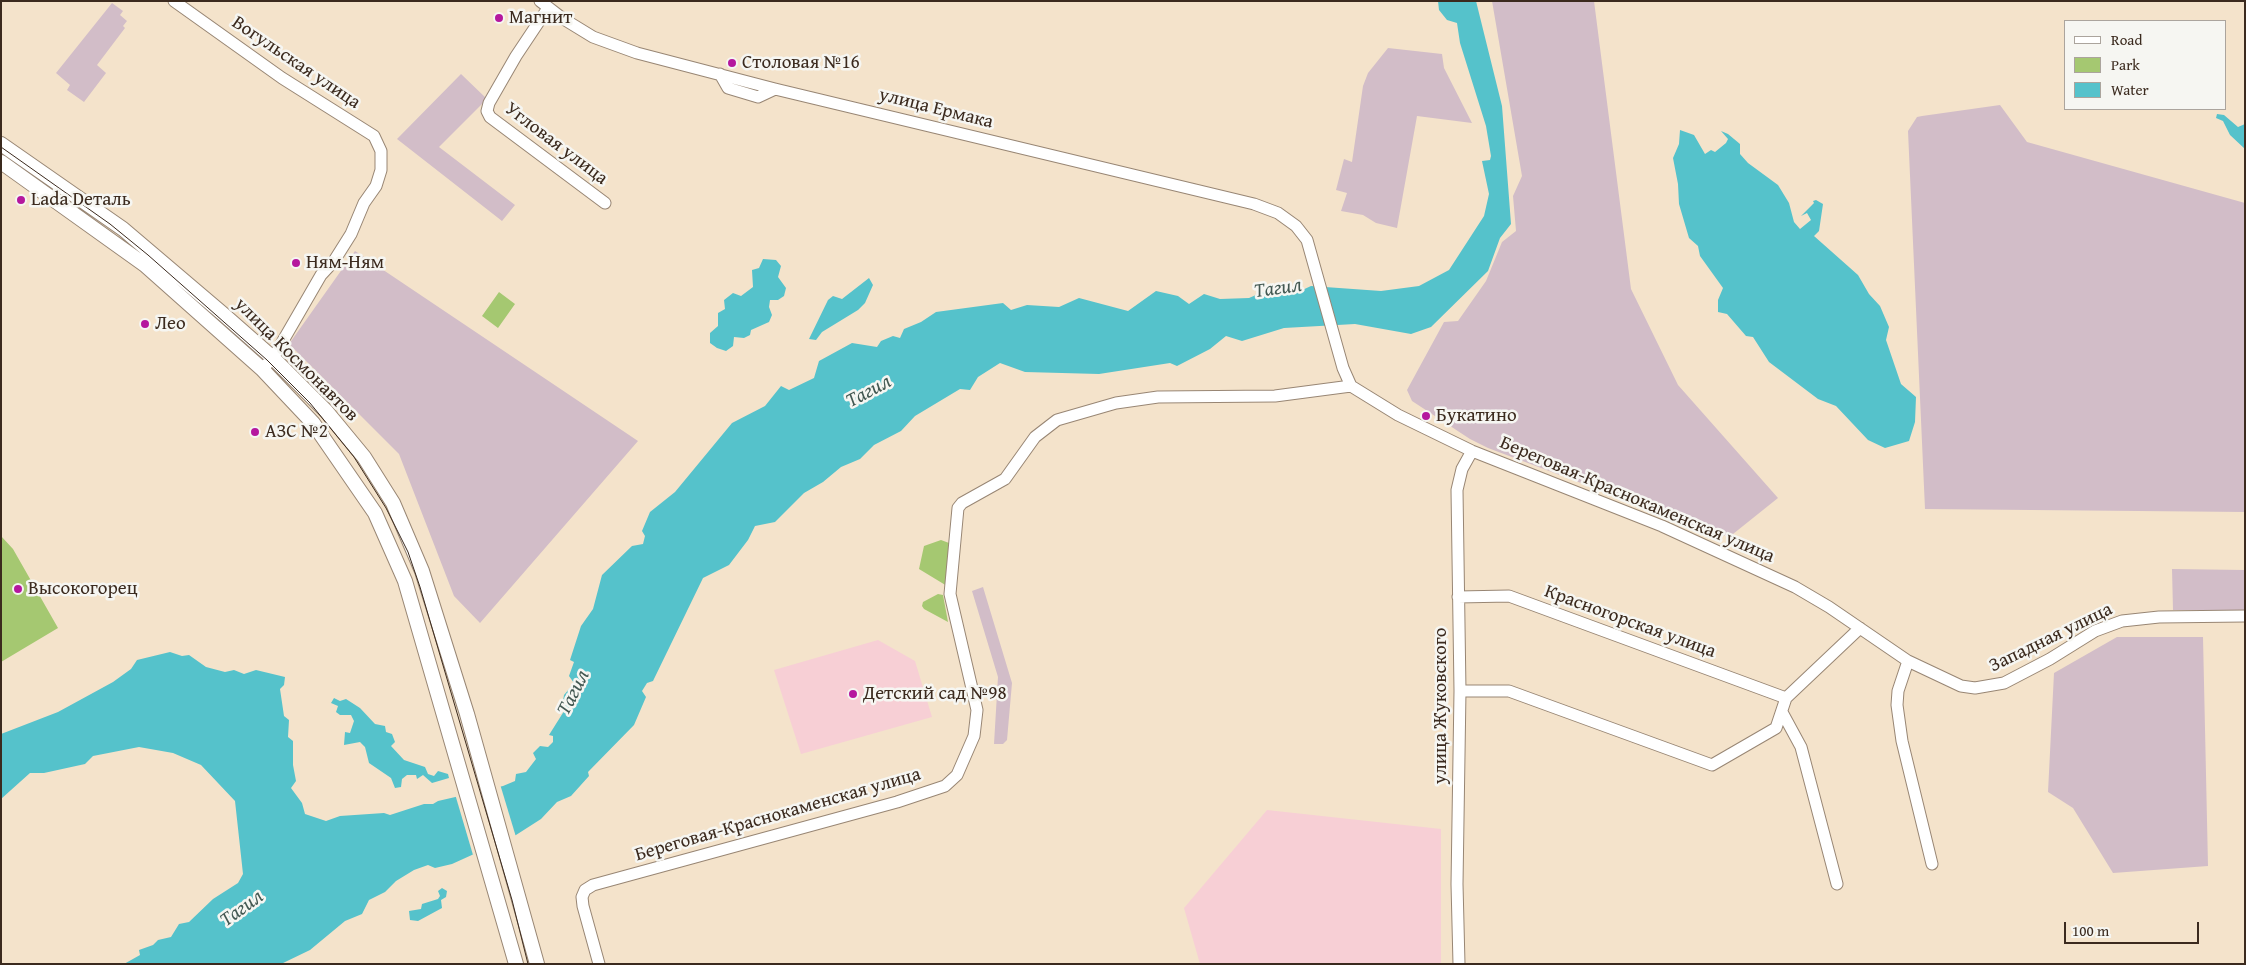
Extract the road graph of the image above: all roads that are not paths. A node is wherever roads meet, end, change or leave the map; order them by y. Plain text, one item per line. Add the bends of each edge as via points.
1 (174, 1) edge
2 (544, 5) edge
3 (1, 144) edge
4 (1, 162) edge
5 (605, 203) dead end
6 (273, 358) junction
7 (262, 369) junction
8 (1351, 386) junction
9 (1472, 451) junction
10 (1458, 598) junction
11 (2245, 616) edge
12 (1860, 628) junction
13 (1908, 660) junction
14 (1460, 691) junction
15 (1786, 698) junction
16 (1782, 712) junction
17 (1932, 864) dead end
18 (1837, 884) dead end
19 (516, 964) edge
20 (537, 964) edge
21 (599, 964) edge
22 (1459, 964) edge

1 - 6 street, Вогульская улица via 282,78 374,136 381,151 381,170 376,186 346,241 321,275
2 - 5 street, Угловая улица via 487,110 490,116
2 - 8 street, улица Ермака via 578,28 610,44 775,89 1254,204 1278,213 1296,226 1307,240 1339,355
3 - 6 main road, улица Космонавтов via 123,229
4 - 7 main road, улица Космонавтов via 145,265
6 - 7 street
6 - 20 main road, улица Космонавтов via 326,411 364,457 394,503 422,571 467,714
7 - 19 main road, улица Космонавтов via 313,423 375,513 406,580
8 - 9 street, Береговая-Краснокаменская улица via 1398,415
8 - 21 street, Береговая-Краснокаменская улица via 1275,396 1158,396 1057,420 1035,437 1005,480 958,508 950,594 977,710 974,736 957,775 945,786 897,802 593,885 585,890 583,906
9 - 10 street, улица Жуковского via 1462,469 1457,490
9 - 12 street, Береговая-Краснокаменская улица via 1728,554 1795,587
10 - 14 street, улица Жуковского
10 - 15 street, Красногорская улица via 1509,596
11 - 13 street, Западная улица via 2122,620 2081,639 2019,676 1991,687 1961,686
12 - 13 street, Береговая-Краснокаменская улица
12 - 15 street
13 - 17 street via 1897,705 1902,741
14 - 16 street via 1509,691 1712,765 1776,728
14 - 22 street, улица Жуковского
15 - 16 street
16 - 18 street via 1802,747

